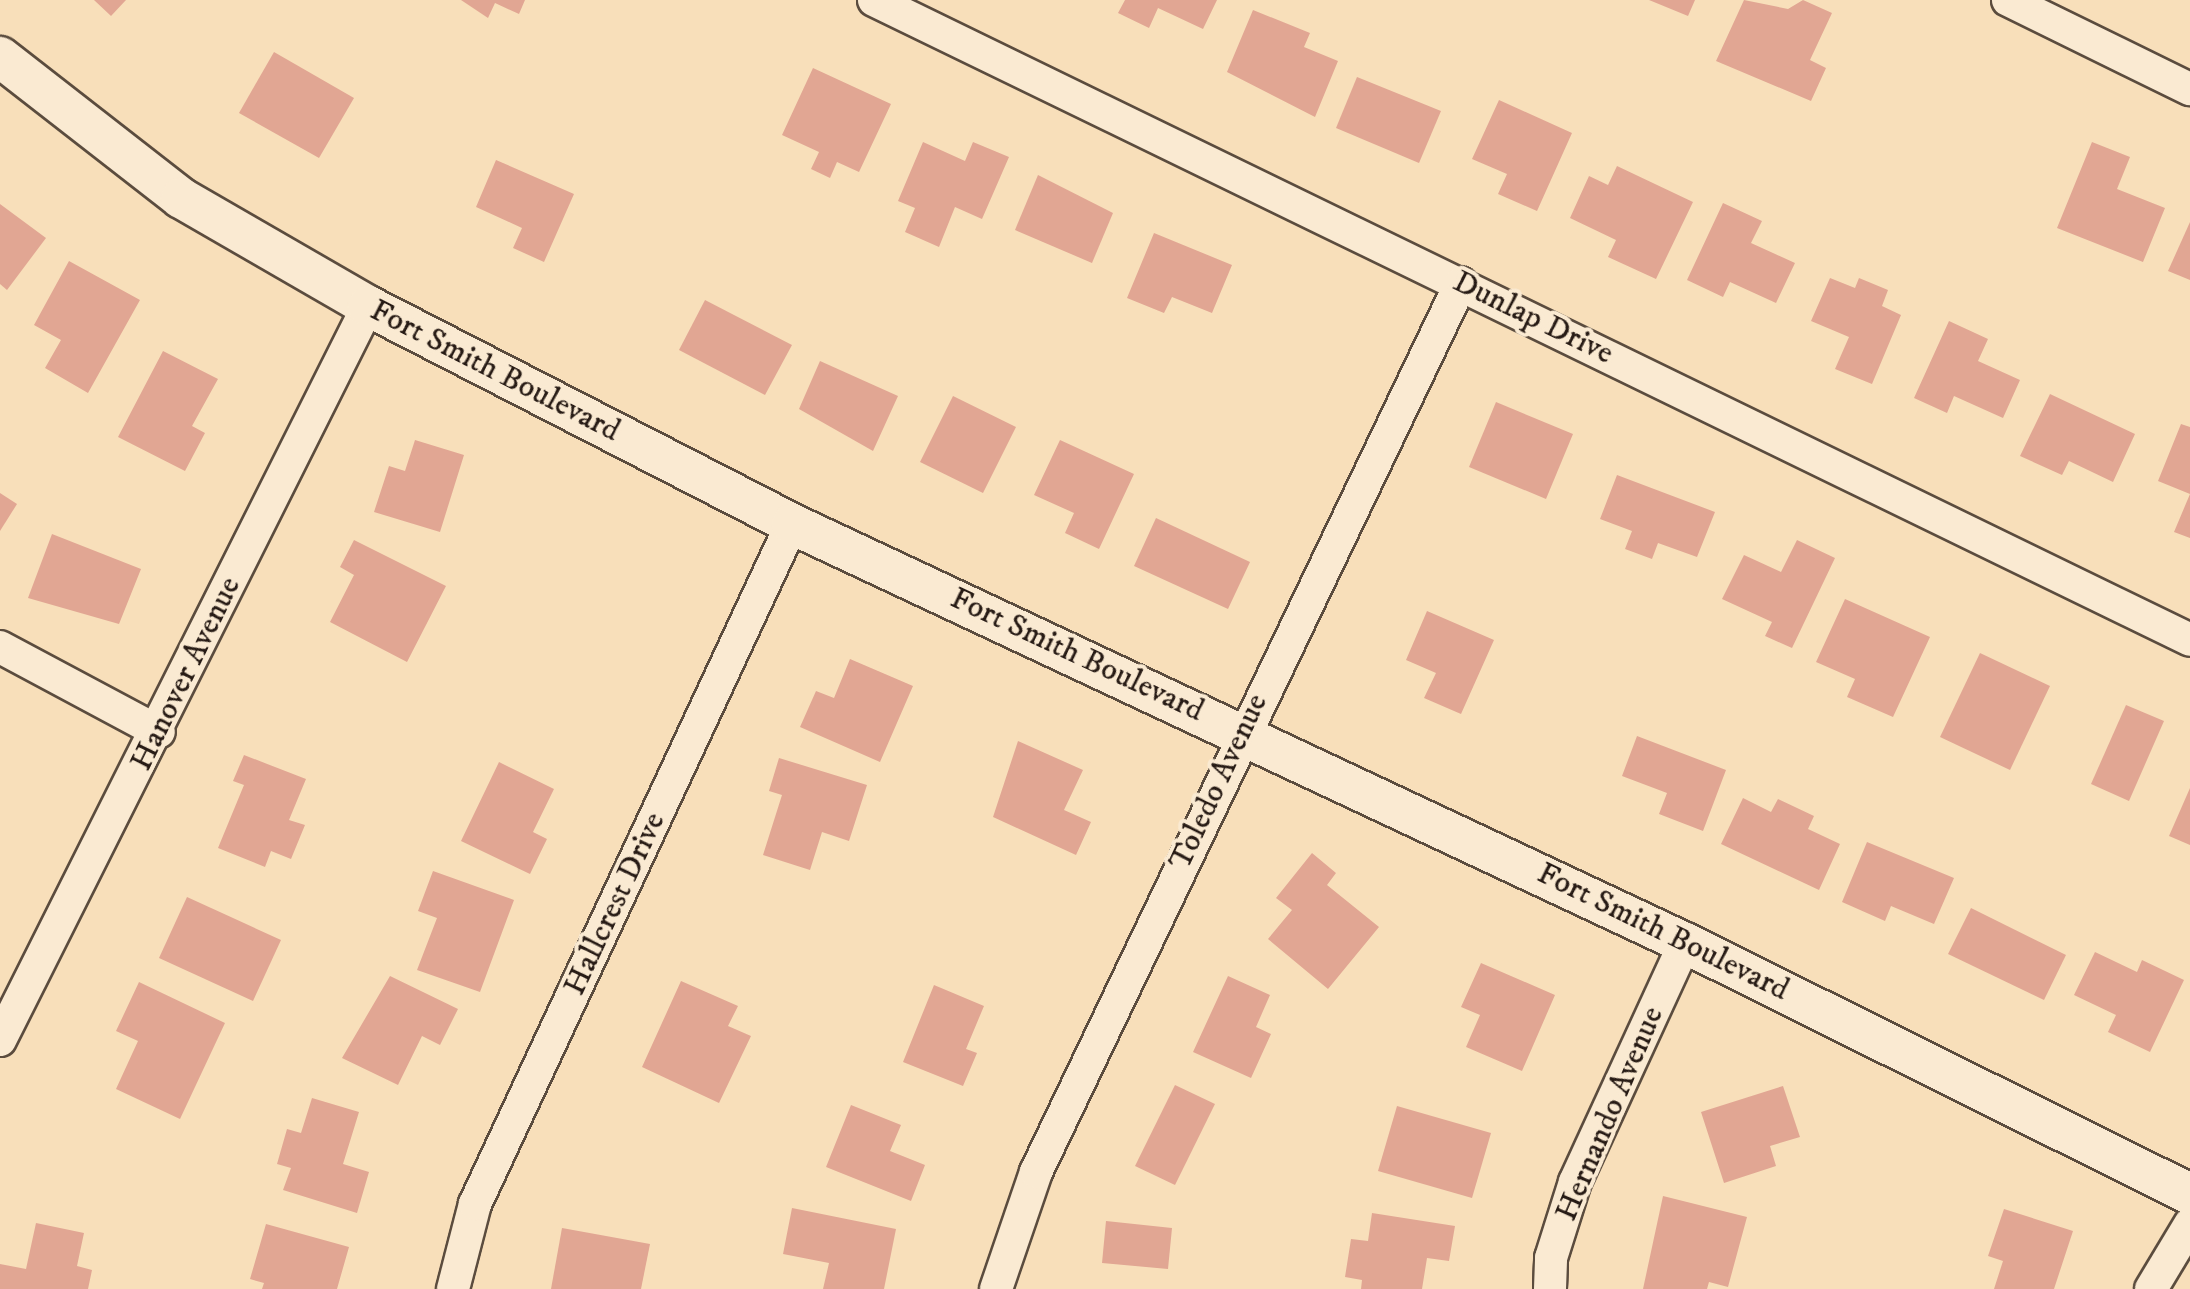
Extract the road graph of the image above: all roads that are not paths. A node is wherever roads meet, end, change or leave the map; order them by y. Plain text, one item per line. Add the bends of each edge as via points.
1 (874, 0) edge
2 (2008, 0) edge
3 (0, 57) edge
4 (2190, 89) edge
5 (1461, 283) junction
6 (368, 306) junction
7 (792, 524) junction
8 (2190, 640) edge
9 (0, 647) edge
10 (1242, 731) junction
11 (159, 732) junction
12 (1685, 943) junction
13 (0, 1040) edge
14 (2190, 1194) edge
15 (2190, 1224) edge
16 (453, 1289) edge
17 (996, 1289) edge
18 (1550, 1289) edge
19 (2151, 1289) edge

1 - 5 street, Dunlap Drive
2 - 4 street
3 - 6 street, Fort Smith Boulevard via 181,198
5 - 8 street, Dunlap Drive
5 - 10 street, Toledo Avenue
6 - 7 street, Fort Smith Boulevard
6 - 11 street, Hanover Avenue
7 - 10 street, Fort Smith Boulevard
7 - 16 street, Hallcrest Drive via 475,1204
9 - 11 street
10 - 12 street, Fort Smith Boulevard
10 - 17 street, Toledo Avenue via 1036,1172
11 - 13 street, Hanover Avenue
12 - 14 street, Fort Smith Boulevard
12 - 18 street, Hernando Avenue via 1575,1182 1551,1258
15 - 19 street

